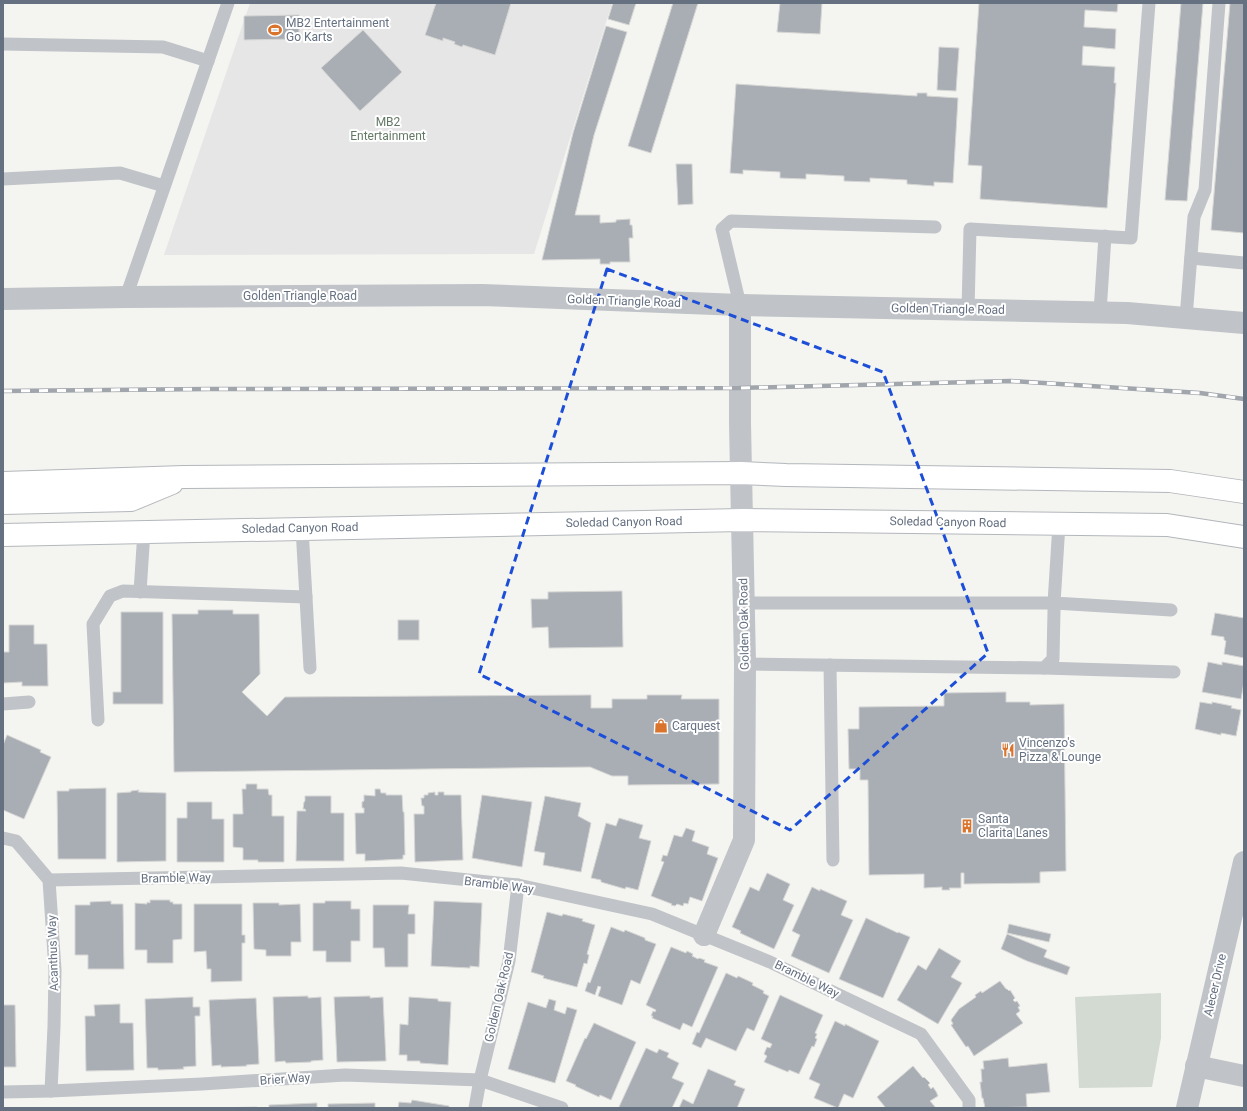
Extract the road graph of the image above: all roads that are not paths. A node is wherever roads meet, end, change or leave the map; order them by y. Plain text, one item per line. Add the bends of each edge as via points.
1 (228, 3) edge
2 (1149, 3) edge
3 (1219, 3) edge
4 (3, 44) edge
5 (208, 61) junction
6 (3, 179) edge
7 (164, 186) junction
8 (935, 227) dead end
9 (1105, 236) junction
10 (1191, 258) junction
11 (1244, 263) edge
12 (126, 297) junction
13 (3, 299) edge
14 (740, 305) junction
15 (968, 310) junction
16 (1100, 312) junction
17 (1186, 318) junction
18 (1244, 323) edge
19 (741, 473) junction
20 (184, 478) junction
21 (3, 483) edge
22 (1244, 492) edge
23 (3, 502) edge
24 (742, 520) junction
25 (1059, 524) junction
26 (302, 528) junction
27 (144, 531) junction
28 (3, 535) edge
29 (1244, 537) edge
30 (140, 592) junction
31 (306, 597) junction
32 (744, 602) junction
33 (1054, 603) junction
34 (1171, 610) dead end
35 (745, 664) junction
36 (830, 665) junction
37 (310, 668) dead end
38 (1044, 668) junction
39 (1174, 672) dead end
40 (29, 702) dead end
41 (3, 704) edge
42 (98, 720) dead end
43 (3, 838) edge
44 (833, 860) dead end
45 (1244, 862) edge
46 (49, 880) junction
47 (518, 885) junction
48 (704, 935) junction
49 (1196, 1066) junction
50 (1244, 1076) edge
51 (480, 1080) junction
52 (51, 1091) junction
53 (3, 1092) edge
54 (475, 1108) edge
55 (562, 1108) edge
56 (969, 1108) edge
57 (1187, 1108) edge

1 - 5 lane
2 - 9 lane via 1131,238
3 - 10 lane via 1205,190 1194,217
4 - 5 lane via 162,46
5 - 7 lane
6 - 7 lane via 120,173
7 - 12 lane
8 - 14 lane via 731,221 722,229
9 - 15 lane via 970,229
9 - 16 lane
10 - 11 lane
10 - 17 lane
12 - 13 street, Golden Triangle Road
12 - 14 street, Golden Triangle Road via 482,295
14 - 15 street, Golden Triangle Road
14 - 19 street, Golden Oak Road
15 - 16 street, Golden Triangle Road
16 - 17 street, Golden Triangle Road
17 - 18 street, Golden Triangle Road
19 - 20 main road
19 - 22 main road via 1170,482
19 - 24 street, Golden Oak Road
20 - 21 main road
20 - 23 main road via 131,500
24 - 25 main road, Soledad Canyon Road
24 - 26 main road, Soledad Canyon Road
24 - 32 street, Golden Oak Road
25 - 29 main road, Soledad Canyon Road via 1167,525
25 - 33 lane
26 - 27 main road, Soledad Canyon Road
26 - 31 lane
27 - 28 main road, Soledad Canyon Road
27 - 30 lane
30 - 31 lane
30 - 42 lane via 123,591 110,596 93,624
31 - 37 lane
32 - 33 lane
32 - 35 street, Golden Oak Road
33 - 34 lane
33 - 38 lane via 1053,659
35 - 36 lane
35 - 48 street, Golden Oak Road via 744,840
36 - 38 lane
36 - 44 lane
38 - 39 lane
40 - 41 lane
43 - 46 lane via 16,841
45 - 49 street, Alecer Drive
46 - 47 lane, Bramble Way via 400,873
46 - 52 lane, Acanthus Way via 55,970
47 - 48 lane, Bramble Way via 652,914
47 - 51 lane, Golden Oak Road via 509,961
48 - 56 lane, Bramble Way via 770,962 921,1034 968,1100
49 - 50 street
49 - 57 street, Alecer Drive
51 - 52 lane, Brier Way via 345,1075
51 - 54 lane, Golden Oak Road
51 - 55 lane, Brier Way
52 - 53 lane, Brier Way

